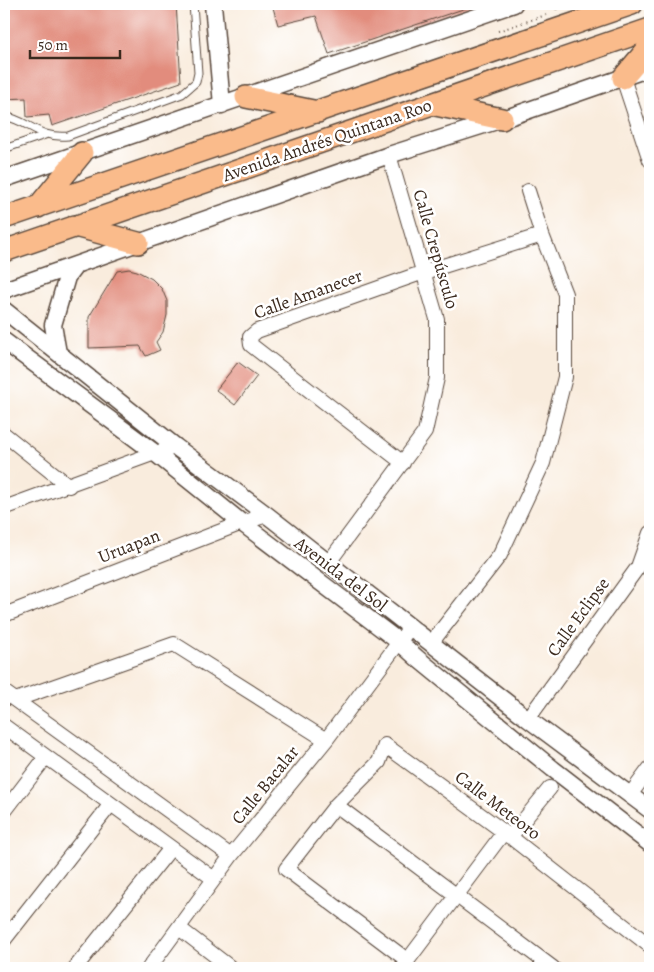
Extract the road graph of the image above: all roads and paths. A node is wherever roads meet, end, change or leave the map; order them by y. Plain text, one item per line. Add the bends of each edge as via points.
1 (193, 4) edge
2 (213, 4) edge
3 (514, 4) edge
4 (555, 4) edge
5 (632, 4) edge
6 (650, 29) edge
7 (498, 31) dead end
8 (650, 46) edge
9 (650, 68) edge
10 (623, 78) junction
11 (246, 97) junction
12 (431, 104) junction
13 (222, 105) junction
14 (318, 112) junction
15 (4, 116) edge
16 (502, 119) junction
17 (45, 135) junction
18 (4, 149) edge
19 (82, 153) junction
20 (388, 155) junction
21 (650, 160) edge
22 (4, 179) edge
23 (528, 191) dead end
24 (38, 207) junction
25 (4, 218) edge
26 (75, 226) junction
27 (542, 235) junction
28 (138, 243) junction
29 (4, 251) edge
30 (76, 265) junction
31 (424, 272) junction
32 (4, 290) edge
33 (4, 310) edge
34 (4, 341) edge
35 (58, 353) junction
36 (4, 434) edge
37 (176, 447) junction
38 (156, 453) junction
39 (403, 464) junction
40 (69, 486) junction
41 (4, 508) edge
42 (267, 514) junction
43 (242, 523) junction
44 (650, 533) edge
45 (329, 562) junction
46 (4, 614) edge
47 (411, 626) junction
48 (398, 641) junction
49 (432, 642) junction
50 (9, 696) edge
51 (528, 719) junction
52 (4, 726) edge
53 (326, 740) junction
54 (569, 750) junction
55 (46, 757) junction
56 (650, 768) edge
57 (553, 769) junction
58 (550, 788) dead end
59 (630, 795) junction
60 (111, 804) junction
61 (336, 805) junction
62 (650, 810) edge
63 (4, 812) edge
64 (507, 834) junction
65 (650, 844) edge
66 (171, 848) junction
67 (231, 856) junction
68 (214, 879) junction
69 (456, 895) junction
70 (179, 928) junction
71 (4, 940) edge
72 (650, 946) edge
73 (405, 964) edge
74 (75, 968) edge
75 (149, 968) edge
76 (231, 968) edge
77 (553, 968) edge

1 - 17 lane via 196,82 182,94 68,136
2 - 13 street
3 - 11 street
4 - 7 path via 558,13 538,16
5 - 14 main road, Avenida Andrés Quintana Roo
6 - 12 main road, Avenida Andrés Quintana Roo
8 - 10 main road
9 - 10 street, Avenida Andrés Quintana Roo
10 - 16 street, Avenida Andrés Quintana Roo
10 - 21 street
11 - 13 street
11 - 14 main road
12 - 16 main road
12 - 26 main road, Avenida Andrés Quintana Roo
13 - 19 street
14 - 24 main road, Avenida Andrés Quintana Roo
15 - 17 lane via 15,118
16 - 20 street, Avenida Andrés Quintana Roo
17 - 18 lane
19 - 22 street
19 - 24 main road
20 - 28 street, Avenida Andrés Quintana Roo
20 - 31 street, Calle Crepúsculo
23 - 27 street
24 - 25 main road, Avenida Andrés Quintana Roo
26 - 28 main road
26 - 29 main road, Avenida Andrés Quintana Roo
27 - 31 street, Calle Amanecer
27 - 49 street via 565,294 565,377 543,464 500,555
28 - 30 street, Avenida Andrés Quintana Roo
30 - 32 street, Avenida Andrés Quintana Roo
30 - 35 street via 67,277 53,325
31 - 39 street, Calle Crepúsculo via 437,319 437,378 425,432
31 - 39 street, Calle Amanecer via 257,331 250,337 251,345
33 - 35 street, Avenida del Sol
34 - 38 street, Avenida del Sol
35 - 37 street, Avenida del Sol
36 - 40 street
37 - 38 street
37 - 42 street, Avenida del Sol
38 - 40 street
38 - 43 street, Avenida del Sol
39 - 45 street, Calle Crepúsculo
40 - 41 street
42 - 43 street, Uruapan
42 - 45 street, Avenida del Sol
43 - 46 street, Uruapan
43 - 48 street, Avenida del Sol
44 - 51 street, Calle Eclipse via 638,567
45 - 47 street, Avenida del Sol
47 - 48 street, Calle Bacalar
47 - 49 street, Avenida del Sol
48 - 53 street, Calle Bacalar
48 - 57 street, Avenida del Sol
49 - 51 street, Avenida del Sol
50 - 53 street via 174,644
50 - 67 street
51 - 54 street, Avenida del Sol
52 - 55 street
53 - 67 street, Calle Bacalar
54 - 57 street
54 - 59 street, Avenida del Sol
55 - 60 street
55 - 63 street
56 - 59 street
57 - 65 street, Avenida del Sol
58 - 64 street
59 - 62 street, Avenida del Sol
60 - 66 street
60 - 71 street
61 - 64 street, Calle Meteoro via 379,762 385,745
61 - 69 street
61 - 73 street, Calle Meteoro via 286,869
64 - 69 street
64 - 72 street, Calle Meteoro
66 - 68 street
66 - 74 street
67 - 68 street, Calle Bacalar
68 - 70 street, Calle Bacalar
69 - 73 street
69 - 77 street
70 - 75 street, Calle Bacalar
70 - 76 street

